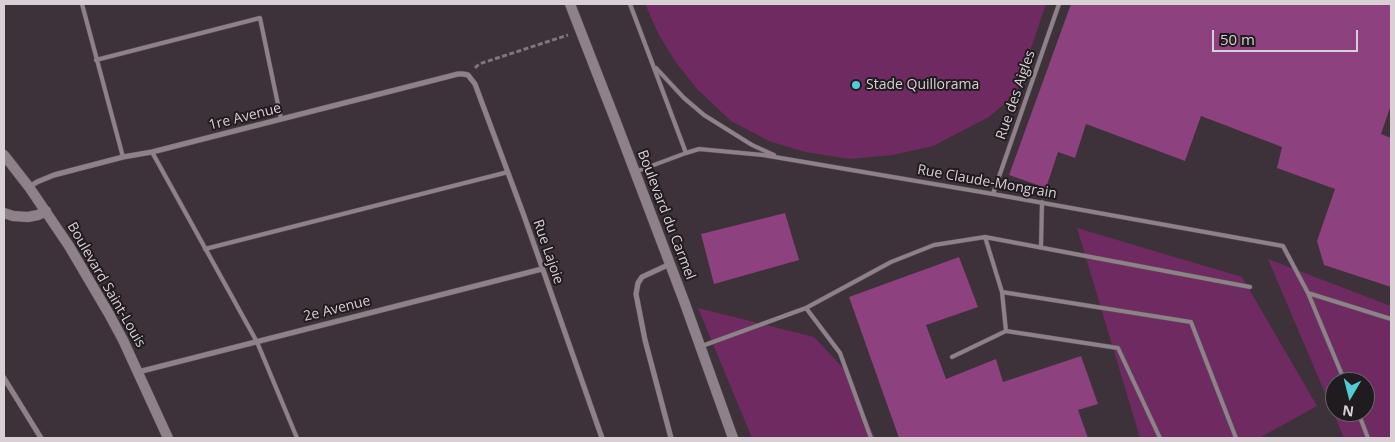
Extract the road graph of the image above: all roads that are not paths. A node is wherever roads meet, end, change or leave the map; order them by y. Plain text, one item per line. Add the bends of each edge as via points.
1 (82, 4) edge
2 (570, 4) edge
3 (630, 4) edge
4 (1059, 4) edge
5 (96, 60) junction
6 (652, 62) junction
7 (468, 75) joint
8 (281, 119) junction
9 (152, 152) junction
10 (686, 153) junction
11 (4, 155) edge
12 (124, 157) junction
13 (782, 158) junction
14 (508, 172) junction
15 (635, 172) junction
16 (29, 187) junction
17 (993, 194) junction
18 (1042, 202) junction
19 (46, 211) junction
20 (4, 212) edge
21 (985, 237) junction
22 (1041, 247) junction
23 (205, 249) junction
24 (670, 264) junction
25 (542, 269) junction
26 (1250, 287) dead end
27 (1002, 292) junction
28 (1308, 293) junction
29 (806, 308) junction
30 (1391, 319) edge
31 (1006, 331) junction
32 (257, 342) junction
33 (700, 347) junction
34 (952, 357) dead end
35 (138, 372) junction
36 (1341, 372) edge
37 (4, 378) edge
38 (1362, 422) edge
39 (41, 438) edge
40 (168, 438) edge
41 (297, 438) edge
42 (602, 438) edge
43 (671, 438) edge
44 (732, 438) edge
45 (871, 438) edge
46 (1160, 438) edge
47 (1236, 438) edge
48 (1368, 438) edge

1 - 5 lane
2 - 15 street, Boulevard du Carmel
3 - 6 lane
4 - 17 lane, Rue des Aigles
5 - 8 lane via 260,18
5 - 12 lane
6 - 10 lane
6 - 13 lane via 679,94 704,115
7 - 8 street, 1re Avenue via 458,74
7 - 14 street, Rue Lajoie via 475,84
8 - 9 street, 1re Avenue
9 - 12 street, 1re Avenue
9 - 23 lane
10 - 13 lane, Rue Claude-Mongrain via 699,149
10 - 15 lane, Rue Claude-Mongrain
11 - 16 street, Boulevard Saint-Louis
12 - 16 street, 1re Avenue via 54,175
13 - 17 lane, Rue Claude-Mongrain
14 - 23 lane
14 - 25 street, Rue Lajoie
15 - 24 street, Boulevard du Carmel
16 - 19 street, Boulevard Saint-Louis
17 - 18 lane, Rue Claude-Mongrain
18 - 22 lane
18 - 28 lane, Rue Claude-Mongrain via 1283,246
19 - 20 street via 28,217
19 - 35 street, Boulevard Saint-Louis via 124,340
21 - 22 lane
21 - 27 lane
21 - 29 lane via 926,248 891,262
22 - 26 lane
23 - 32 lane
24 - 33 street, Boulevard du Carmel
24 - 43 street via 642,277 636,294
25 - 32 street, 2e Avenue
25 - 42 street, Rue Lajoie
27 - 31 lane
27 - 47 lane via 1191,322
28 - 30 lane
28 - 36 lane
29 - 33 lane
29 - 45 lane via 840,353
31 - 34 lane
31 - 46 lane via 1118,348
32 - 35 street, 2e Avenue
32 - 41 lane
33 - 44 street, Boulevard du Carmel
35 - 40 street, Boulevard Saint-Louis
37 - 39 street
38 - 48 lane

